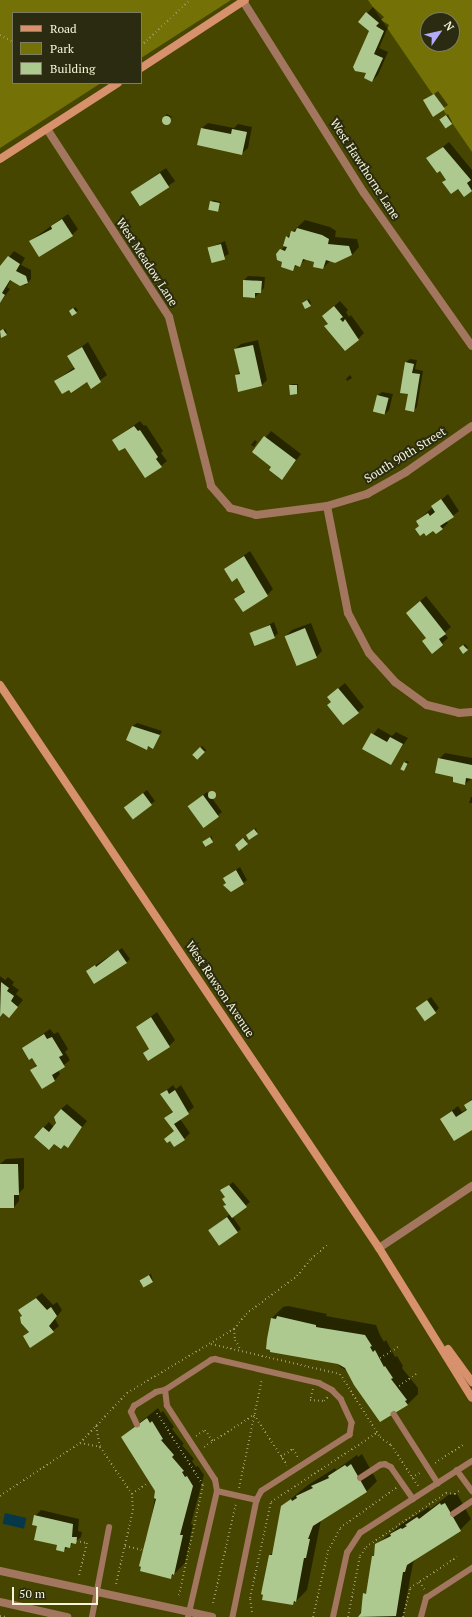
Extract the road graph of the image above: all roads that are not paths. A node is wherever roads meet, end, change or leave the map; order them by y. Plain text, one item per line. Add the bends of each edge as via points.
1 (244, 1) edge
2 (142, 67) edge
3 (116, 84) edge
4 (47, 129) junction
5 (0, 159) edge
6 (472, 346) edge
7 (472, 426) edge
8 (327, 506) junction
9 (230, 508) joint
10 (0, 685) edge
11 (472, 712) edge
12 (472, 1186) edge
13 (379, 1248) junction
14 (418, 1309) junction
15 (472, 1382) edge
16 (165, 1390) junction
17 (472, 1398) edge
18 (394, 1414) dead end
19 (136, 1425) dead end
20 (472, 1461) edge
21 (458, 1470) junction
22 (360, 1478) dead end
23 (438, 1483) junction
24 (217, 1491) junction
25 (472, 1491) edge
26 (413, 1499) junction
27 (257, 1500) junction
28 (472, 1501) edge
29 (453, 1514) dead end
30 (109, 1528) dead end
31 (472, 1568) edge
32 (0, 1571) edge
33 (96, 1592) junction
34 (0, 1602) edge
35 (189, 1615) edge
36 (67, 1617) edge
37 (92, 1617) edge
38 (212, 1617) edge
39 (233, 1617) edge
40 (333, 1617) edge
41 (421, 1617) edge

1 - 2 main road
1 - 6 street, West Hawthorne Lane via 364,193
3 - 4 main road
4 - 5 main road
4 - 9 street, West Meadow Lane via 169,317 211,486
7 - 8 street, South 90th Street via 406,472 367,494
8 - 9 street, South 90th Street via 256,515
8 - 11 street via 348,613 369,653 395,682 427,705 459,713
10 - 13 main road, West Rawson Avenue
12 - 13 street
13 - 14 main road, West Rawson Avenue
14 - 15 main road, West Rawson Avenue
14 - 17 main road, West Rawson Avenue
16 - 19 lane via 156,1392 134,1406 131,1412
16 - 24 lane via 167,1406 215,1480
16 - 27 lane via 215,1359 319,1384 332,1390 341,1399 352,1423 350,1435 262,1491
18 - 23 lane
20 - 21 lane
21 - 23 lane
21 - 25 lane
22 - 26 lane via 386,1464 391,1467
23 - 26 lane
24 - 27 lane
24 - 35 lane
26 - 40 lane via 360,1534 352,1543
27 - 39 lane
28 - 29 lane
30 - 33 lane
31 - 41 lane via 426,1598
32 - 33 street
33 - 35 street
33 - 37 lane
34 - 36 street
35 - 38 street

